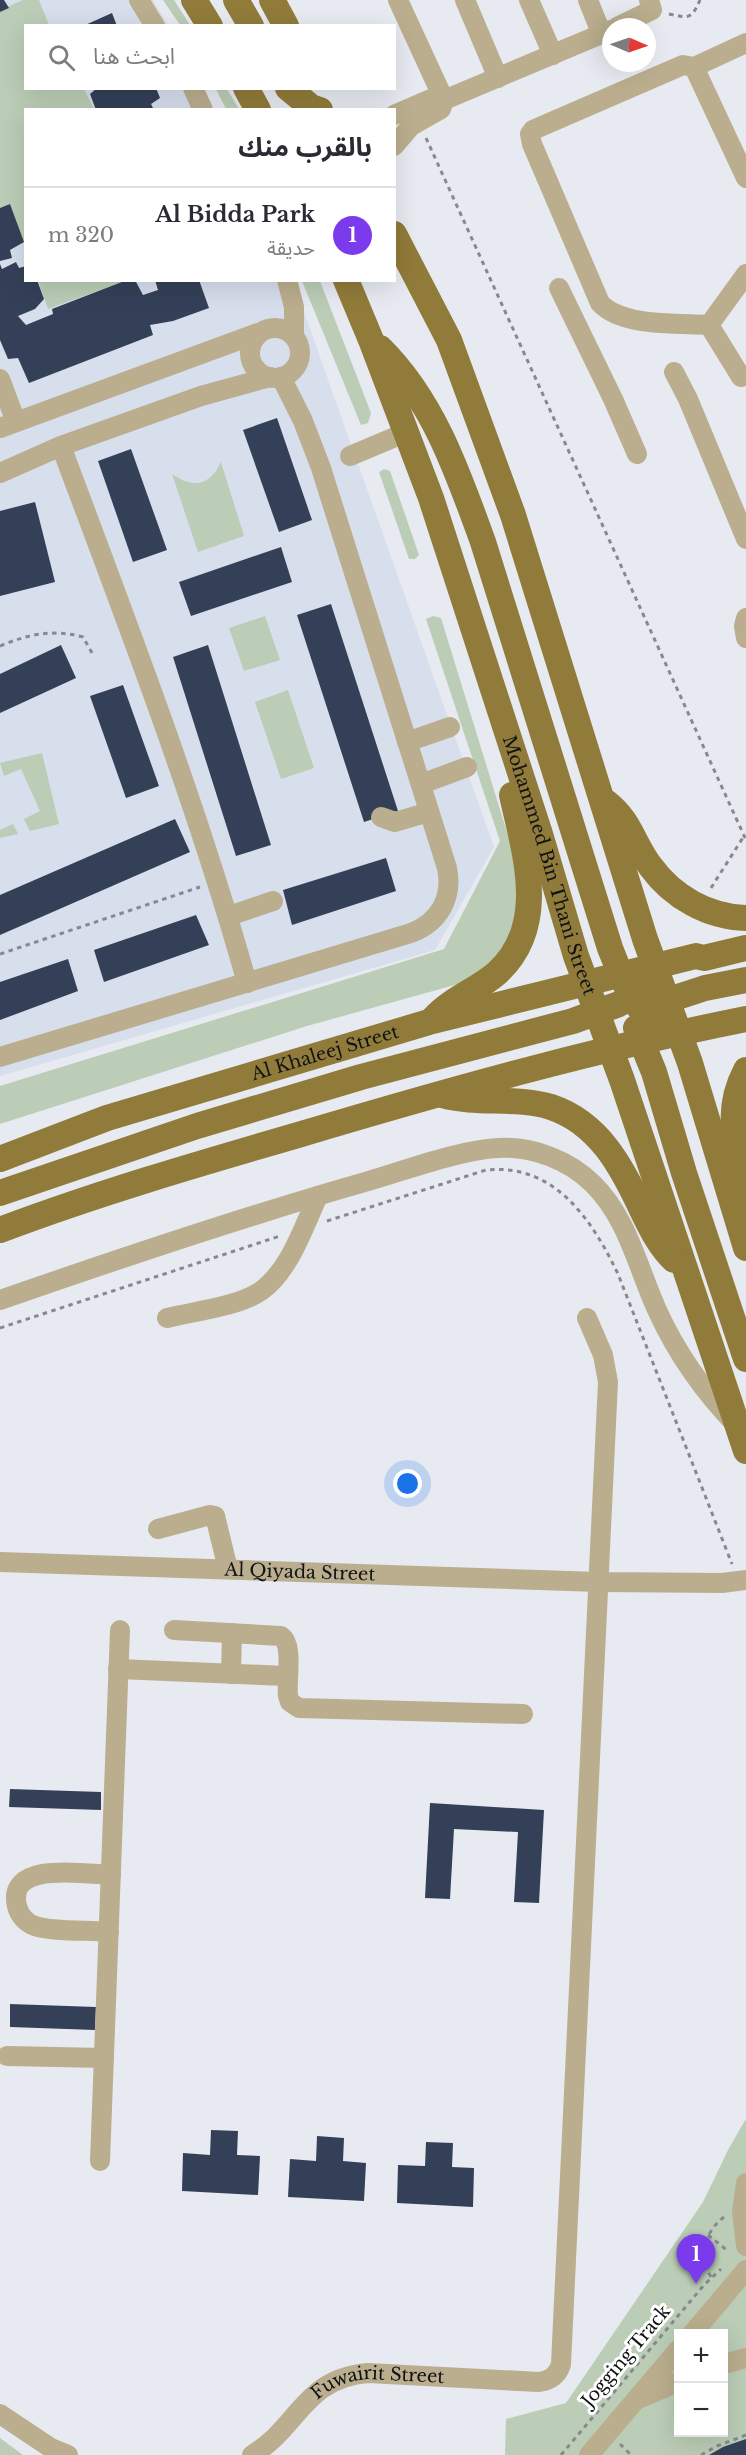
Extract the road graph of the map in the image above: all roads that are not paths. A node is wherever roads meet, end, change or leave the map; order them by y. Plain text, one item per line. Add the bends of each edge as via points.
1 (139, 0) edge
2 (194, 0) edge
3 (236, 0) edge
4 (272, 0) edge
5 (398, 0) edge
6 (465, 0) edge
7 (529, 0) edge
8 (588, 0) edge
9 (650, 5) edge
10 (630, 18) edge
11 (602, 20) edge
12 (154, 24) edge
13 (209, 24) edge
14 (250, 24) edge
15 (285, 24) edge
16 (602, 34) edge
17 (746, 43) edge
18 (554, 55) junction
19 (694, 67) junction
20 (498, 78) junction
21 (194, 90) edge
22 (247, 90) edge
23 (290, 90) edge
24 (321, 90) edge
25 (444, 100) junction
26 (202, 108) edge
27 (257, 108) edge
28 (314, 108) edge
29 (331, 108) edge
30 (396, 114) edge
31 (396, 143) edge
32 (746, 178) edge
33 (396, 238) edge
34 (746, 274) edge
35 (287, 282) edge
36 (288, 282) edge
37 (347, 282) edge
38 (559, 288) dead end
39 (709, 326) junction
40 (263, 331) junction
41 (294, 336) junction
42 (371, 340) junction
43 (674, 372) dead end
44 (275, 377) junction
45 (741, 377) dead end
46 (0, 379) edge
47 (8, 425) edge
48 (406, 432) junction
49 (61, 446) junction
50 (637, 454) dead end
51 (350, 456) dead end
52 (0, 473) edge
53 (746, 539) edge
54 (746, 618) edge
55 (746, 638) edge
56 (498, 704) junction
57 (450, 727) dead end
58 (407, 742) junction
59 (467, 767) dead end
60 (421, 784) junction
61 (603, 800) junction
62 (429, 812) junction
63 (381, 817) dead end
64 (273, 901) dead end
65 (229, 916) junction
66 (746, 918) edge
67 (746, 948) edge
68 (656, 966) junction
69 (620, 974) junction
70 (746, 980) edge
71 (587, 982) junction
72 (247, 983) junction
73 (667, 1000) junction
74 (624, 1008) junction
75 (746, 1019) edge
76 (429, 1022) junction
77 (678, 1034) junction
78 (642, 1041) junction
79 (609, 1049) junction
80 (0, 1057) edge
81 (746, 1070) edge
82 (436, 1094) junction
83 (0, 1159) edge
84 (0, 1193) edge
85 (746, 1194) edge
86 (318, 1196) junction
87 (0, 1230) edge
88 (746, 1248) edge
89 (683, 1266) junction
90 (0, 1300) edge
91 (167, 1318) dead end
92 (586, 1318) dead end
93 (746, 1359) edge
94 (742, 1439) edge
95 (158, 1529) dead end
96 (0, 1562) edge
97 (228, 1569) junction
98 (742, 1580) edge
99 (598, 1582) junction
100 (120, 1629) dead end
101 (174, 1630) dead end
102 (232, 1633) junction
103 (118, 1669) junction
104 (231, 1674) junction
105 (287, 1676) junction
106 (522, 1714) dead end
107 (111, 1875) junction
108 (8, 1893) edge
109 (109, 1932) junction
110 (7, 2056) dead end
111 (104, 2058) junction
112 (100, 2161) dead end
113 (746, 2183) edge
114 (739, 2250) edge
115 (737, 2268) edge
116 (695, 2329) edge
117 (674, 2355) edge
118 (746, 2358) edge
119 (728, 2363) edge
120 (676, 2383) edge
121 (636, 2400) junction
122 (0, 2414) edge
123 (68, 2455) edge
124 (252, 2455) edge
125 (589, 2455) edge

1 - 12 street
2 - 13 main road
3 - 14 main road
4 - 15 main road
5 - 25 street
6 - 20 street
7 - 18 street
8 - 11 street
9 - 10 street
16 - 18 street
17 - 19 street
18 - 20 street
19 - 32 street
19 - 39 street via 683,65 533,130 530,139 600,303 618,315 640,321
20 - 25 street
21 - 26 street
22 - 27 main road
23 - 28 main road
24 - 29 main road
25 - 30 street via 435,98
25 - 31 street via 437,112 404,132
33 - 61 main road via 449,340 473,402
34 - 39 street
35 - 40 street via 282,305
36 - 41 street via 294,307
37 - 42 main road, Mohammed Bin Thani Street
38 - 50 street
39 - 45 street
40 - 41 street via 285,329
40 - 44 street via 252,342 250,359 255,369
40 - 47 street
41 - 44 street via 299,358 291,372
42 - 48 main road, Mohammed Bin Thani Street
42 - 69 main road via 416,391 461,481
43 - 53 street
44 - 49 street via 212,392
44 - 58 street via 303,421 321,468
46 - 47 street
48 - 51 street
48 - 56 main road, Mohammed Bin Thani Street
49 - 52 street
49 - 65 street via 136,646
54 - 55 street
56 - 71 main road, Mohammed Bin Thani Street
56 - 76 main road via 499,740 529,872 526,926 516,950 498,972 454,1000
57 - 58 street
58 - 60 street
59 - 60 street
60 - 62 street
61 - 66 main road via 627,824 651,867 681,897 714,913
61 - 68 main road
62 - 63 street via 395,822
62 - 72 street via 449,877 445,904 434,919 411,933
64 - 65 street
65 - 72 street
67 - 68 main road, Al Khaleej Street
68 - 69 main road, Al Khaleej Street
68 - 73 main road
68 - 74 main road via 648,984
69 - 71 main road, Al Khaleej Street
69 - 74 main road
70 - 73 main road
71 - 74 main road, Mohammed Bin Thani Street
71 - 76 main road, Al Khaleej Street
72 - 80 street
73 - 74 main road
73 - 77 main road
74 - 77 main road
74 - 78 main road
74 - 79 main road, Mohammed Bin Thani Street
74 - 84 main road via 361,1077
75 - 77 main road
76 - 83 main road, Al Khaleej Street via 107,1118
77 - 78 main road
77 - 88 main road
78 - 79 main road
78 - 93 main road
79 - 82 main road
79 - 89 main road, Mohammed Bin Thani Street
81 - 85 main road via 735,1096 733,1115 735,1149
82 - 87 main road via 169,1173
82 - 89 main road via 468,1101 538,1104 578,1121 607,1147 652,1231
86 - 90 street
86 - 91 street via 278,1275 259,1292
86 - 94 street via 483,1150 527,1150 568,1166 592,1183 611,1205 678,1352
89 - 94 main road, Mohammed Bin Thani Street
92 - 99 street via 603,1355 608,1382
95 - 97 street via 215,1516
96 - 97 street, Al Qiyada Street
97 - 99 street, Al Qiyada Street
98 - 99 street, Al Qiyada Street
99 - 124 street, Fuwairit Street via 562,2357 556,2375 533,2382 368,2373 342,2377 318,2390 272,2440
100 - 103 street
101 - 102 street
102 - 104 street
102 - 105 street via 285,1638
103 - 104 street
103 - 107 street
104 - 105 street
105 - 106 street via 290,1702 299,1707
107 - 108 street via 40,1873
107 - 109 street
108 - 109 street via 21,1917 32,1925
109 - 111 street
110 - 111 street
111 - 112 street
113 - 114 street
115 - 116 street
117 - 121 street
118 - 119 street
120 - 121 street
121 - 125 street
122 - 123 street

